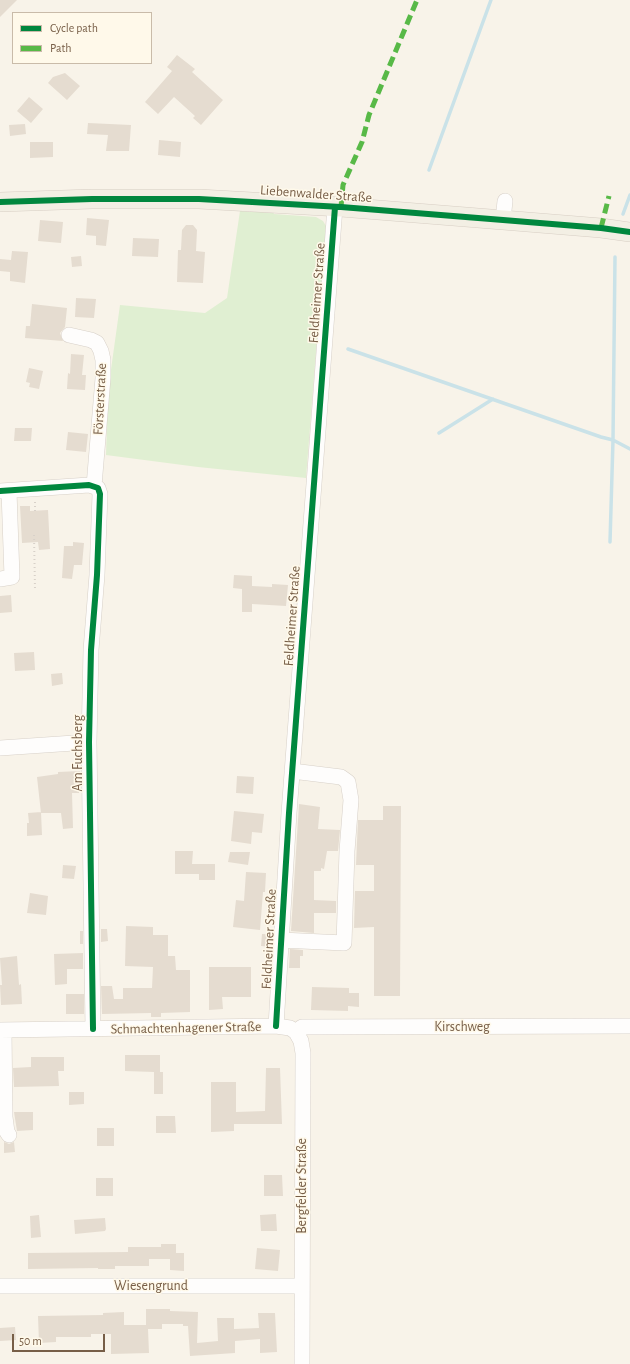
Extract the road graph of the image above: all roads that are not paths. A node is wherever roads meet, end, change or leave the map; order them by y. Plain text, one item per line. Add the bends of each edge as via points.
1 (0, 202) edge
2 (335, 207) junction
3 (630, 232) edge
4 (69, 336) dead end
5 (91, 485) junction
6 (4, 491) edge
7 (0, 579) edge
8 (89, 742) junction
9 (0, 748) edge
10 (292, 771) junction
11 (281, 940) junction
12 (276, 1026) junction
13 (630, 1026) edge
14 (92, 1029) junction
15 (2, 1030) edge
16 (296, 1032) junction
17 (10, 1135) dead end
18 (0, 1286) edge
19 (302, 1286) junction
20 (302, 1364) edge

1 - 2 main road, Liebenwalder Straße via 173,198
2 - 3 main road, Liebenwalder Straße via 504,210
2 - 10 street, Feldheimer Straße
4 - 5 street, Försterstraße via 91,340 97,344 103,360
5 - 6 street
5 - 8 street, Am Fuchsberg via 98,488 100,500 91,650
6 - 7 street via 12,577
8 - 9 street, Am Fuchsberg
8 - 14 street, Am Fuchsberg
10 - 11 street, Feldheimer Straße
10 - 11 street via 341,776 348,782 351,800 344,943
11 - 12 street, Feldheimer Straße
12 - 14 street, Schmachtenhagener Straße
12 - 16 street via 290,1028
13 - 16 street, Kirschweg via 302,1027
14 - 15 street, Schmachtenhagener Straße
15 - 17 street via 5,1117 7,1132
16 - 19 street, Bergfelder Straße via 302,1041 303,1053
18 - 19 street, Wiesengrund
19 - 20 street, Bergfelder Straße

